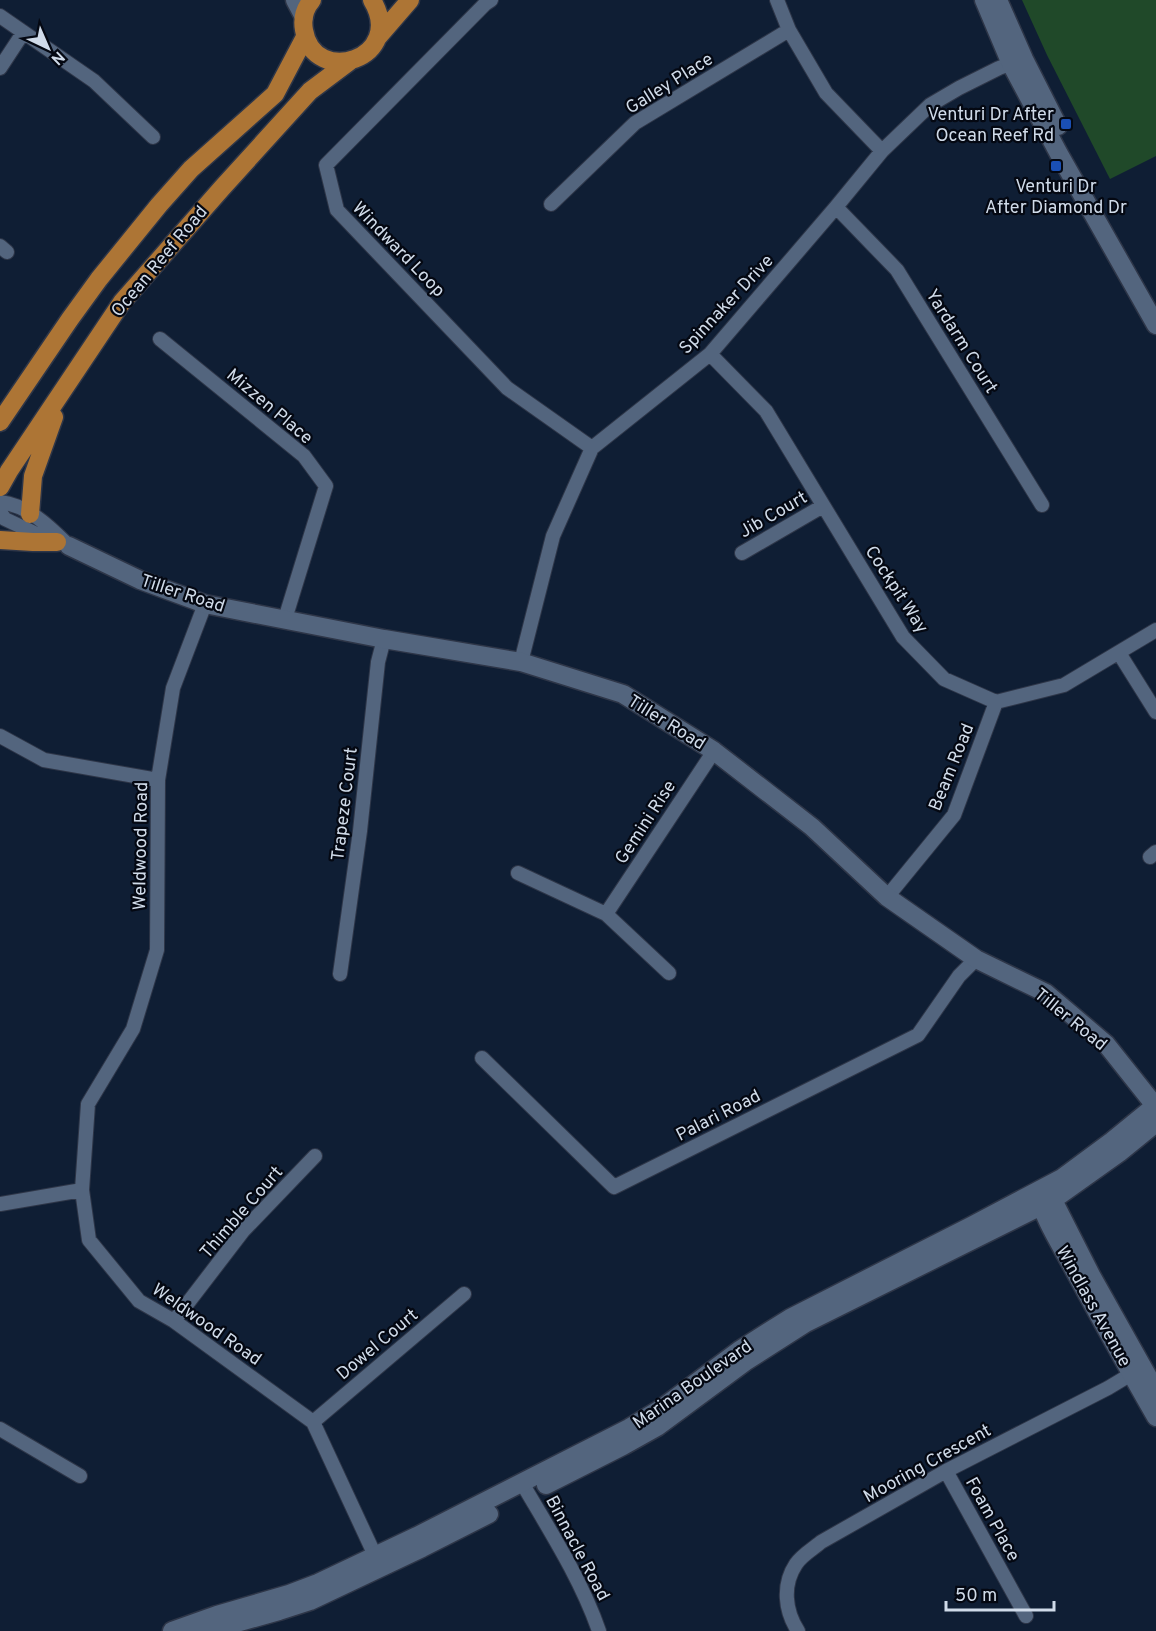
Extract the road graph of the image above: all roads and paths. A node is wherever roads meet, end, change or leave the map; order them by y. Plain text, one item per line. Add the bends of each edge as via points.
1 (295, 0) edge
2 (312, 0) edge
3 (372, 0) edge
4 (410, 0) edge
5 (491, 0) edge
6 (777, 0) edge
7 (984, 0) edge
8 (998, 0) edge
9 (0, 16) edge
10 (304, 17) junction
11 (789, 30) junction
12 (23, 33) junction
13 (305, 37) junction
14 (378, 37) junction
15 (350, 61) junction
16 (1018, 61) junction
17 (0, 68) edge
18 (153, 137) dead end
19 (882, 151) junction
20 (551, 204) dead end
21 (836, 207) junction
22 (1156, 303) edge
23 (1156, 325) edge
24 (160, 339) dead end
25 (710, 354) junction
26 (63, 389) junction
27 (0, 422) edge
28 (592, 448) junction
29 (0, 487) edge
30 (0, 502) edge
31 (1042, 505) dead end
32 (823, 506) junction
33 (0, 512) edge
34 (30, 514) junction
35 (0, 540) edge
36 (63, 544) junction
37 (742, 553) dead end
38 (205, 604) junction
39 (285, 619) junction
40 (1156, 630) edge
41 (384, 639) junction
42 (1119, 653) junction
43 (521, 662) junction
44 (996, 702) junction
45 (1156, 712) edge
46 (0, 736) edge
47 (714, 751) junction
48 (158, 780) junction
49 (518, 873) dead end
50 (887, 897) junction
51 (606, 914) junction
52 (976, 959) junction
53 (669, 973) dead end
54 (340, 974) dead end
55 (482, 1058) dead end
56 (1156, 1110) edge
57 (315, 1156) dead end
58 (82, 1190) junction
59 (1044, 1197) junction
60 (0, 1204) edge
61 (464, 1294) dead end
62 (174, 1321) junction
63 (1137, 1371) junction
64 (1156, 1391) edge
65 (1156, 1417) edge
66 (313, 1422) junction
67 (0, 1429) edge
68 (946, 1471) junction
69 (80, 1476) dead end
70 (525, 1488) junction
71 (378, 1562) junction
72 (1026, 1616) dead end
73 (172, 1631) edge
74 (208, 1631) edge
75 (599, 1631) edge
76 (798, 1631) edge

1 - 10 street
2 - 10 main road
3 - 14 main road via 378,12
4 - 14 main road
5 - 28 street, Windward Loop via 326,165 337,210 507,388
6 - 11 street
7 - 16 street
8 - 16 street
9 - 12 street
10 - 13 main road
11 - 19 street via 826,93
11 - 20 street, Galley Place via 636,123
12 - 17 street
12 - 18 street via 94,81
13 - 15 main road via 318,55 328,60
13 - 27 main road, Ocean Reef Road via 275,94 191,169 159,205 75,311
14 - 15 main road, Ocean Reef Road via 367,52
15 - 26 main road, Ocean Reef Road via 310,91 122,302
16 - 19 street, Spinnaker Drive via 930,105
16 - 22 street
16 - 23 street via 1064,164
19 - 21 street, Spinnaker Drive
21 - 25 street, Spinnaker Drive
21 - 31 street, Yardarm Court via 897,270
24 - 39 street, Mizzen Place via 304,456 326,486
25 - 28 street, Spinnaker Drive
25 - 32 street, Cockpit Way via 766,411
26 - 29 main road, Ocean Reef Road
26 - 34 main road via 33,476
28 - 43 street, Spinnaker Drive via 553,536
30 - 34 street, Tiller Road
32 - 37 street, Jib Court
32 - 44 street, Cockpit Way via 903,637 944,680
33 - 36 street, Tiller Road via 13,524
34 - 36 street, Tiller Road via 48,525
35 - 36 main road
36 - 38 street, Tiller Road via 140,580
38 - 39 street, Tiller Road
38 - 48 street, Weldwood Road via 173,688
39 - 41 street, Tiller Road
40 - 42 street
41 - 43 street, Tiller Road
41 - 54 street, Trapeze Court
42 - 44 street via 1064,685
42 - 45 street
43 - 47 street, Tiller Road via 623,694
44 - 50 street, Beam Road via 954,815
46 - 48 street via 44,760
47 - 50 street, Tiller Road via 812,827
47 - 51 street, Gemini Rise
48 - 58 street, Weldwood Road via 157,950 133,1029 88,1104
49 - 51 street
50 - 52 street, Tiller Road
51 - 53 street
52 - 55 street, Palari Road via 959,975 918,1035 614,1187
52 - 56 street, Tiller Road via 1046,993 1106,1044
56 - 59 street, Marina Boulevard via 1062,1178
57 - 62 street, Thimble Court via 243,1231
58 - 60 street
58 - 62 street, Weldwood Road via 89,1240 139,1301
59 - 63 street, Windlass Avenue via 1092,1277
59 - 70 street, Marina Boulevard via 806,1323 624,1446
61 - 66 street, Dowel Court
62 - 66 street, Weldwood Road
63 - 64 street, Windlass Avenue
63 - 65 street, Windlass Avenue
63 - 68 street, Mooring Crescent
66 - 71 street, Weldwood Road
67 - 69 street
68 - 72 street, Foam Place
68 - 76 street, Mooring Crescent via 821,1542 796,1564 787,1592 788,1608
70 - 71 street, Marina Boulevard via 422,1548
70 - 75 street, Binnacle Road via 571,1569
71 - 73 street, Marina Boulevard
71 - 74 street, Marina Boulevard via 310,1600

